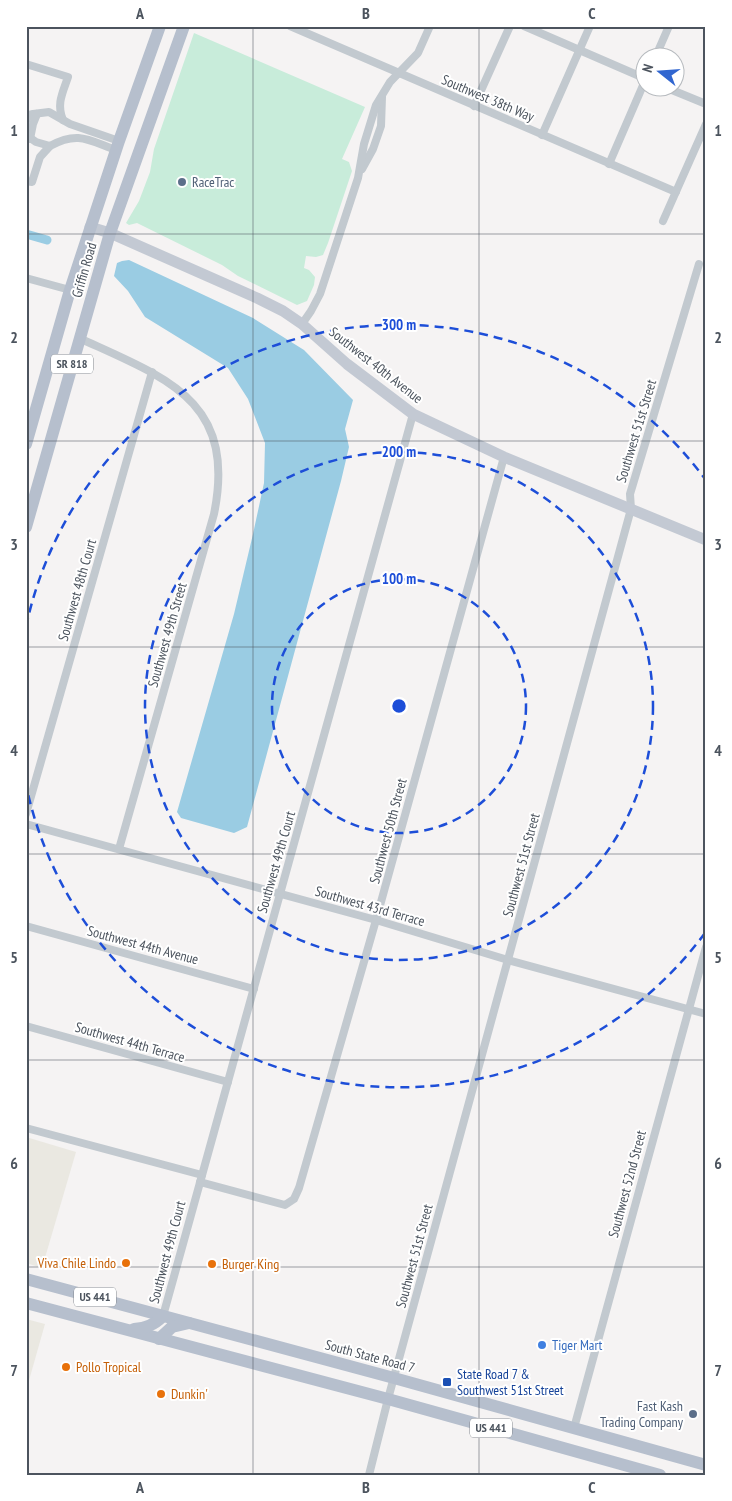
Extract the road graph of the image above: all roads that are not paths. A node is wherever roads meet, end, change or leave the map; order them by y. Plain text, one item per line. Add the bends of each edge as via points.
1 (160, 26) edge
2 (184, 26) edge
3 (430, 26) edge
4 (510, 26) edge
5 (524, 26) edge
6 (590, 26) edge
7 (668, 26) edge
8 (292, 27) edge
9 (659, 48) edge
10 (580, 50) junction
11 (26, 64) edge
12 (398, 74) junction
13 (634, 74) edge
14 (684, 95) edge
15 (638, 98) edge
16 (59, 102) junction
17 (706, 104) edge
18 (474, 106) junction
19 (49, 112) junction
20 (37, 114) junction
21 (62, 120) junction
22 (26, 121) edge
23 (706, 124) edge
24 (542, 135) junction
25 (31, 139) edge
26 (50, 146) junction
27 (118, 146) junction
28 (40, 158) junction
29 (609, 164) junction
30 (29, 182) edge
31 (676, 192) junction
32 (663, 221) dead end
33 (90, 227) junction
34 (110, 233) junction
35 (699, 264) dead end
36 (26, 278) edge
37 (70, 290) junction
38 (302, 324) junction
39 (79, 338) junction
40 (152, 372) junction
41 (413, 414) junction
42 (26, 444) edge
43 (504, 457) junction
44 (31, 494) edge
45 (631, 509) junction
46 (26, 527) edge
47 (706, 540) edge
48 (26, 814) edge
49 (26, 824) edge
50 (119, 849) junction
51 (281, 894) junction
52 (376, 920) junction
53 (26, 926) edge
54 (706, 947) edge
55 (508, 960) junction
56 (254, 988) junction
57 (688, 1009) junction
58 (706, 1014) edge
59 (26, 1026) edge
60 (228, 1082) junction
61 (26, 1128) edge
62 (201, 1178) junction
63 (26, 1279) edge
64 (26, 1303) edge
65 (163, 1316) junction
66 (192, 1323) junction
67 (126, 1330) junction
68 (159, 1339) junction
69 (394, 1378) junction
70 (388, 1399) junction
71 (574, 1428) junction
72 (706, 1464) edge
73 (369, 1475) edge
74 (660, 1475) edge

1 - 27 main road, Griffin Road / SR 818
2 - 34 main road, Griffin Road / SR 818
3 - 12 street via 418,54
4 - 18 street
5 - 10 street
6 - 10 street
7 - 9 street
8 - 12 street, Southwest 38th Way
10 - 13 street
10 - 24 street
11 - 16 street via 68,77
12 - 18 street, Southwest 38th Way
12 - 38 street via 376,105 358,178 320,294
14 - 17 street
15 - 29 street
16 - 19 street
16 - 21 street
18 - 24 street, Southwest 38th Way
19 - 20 street
19 - 21 street
20 - 22 street via 29,116
20 - 25 street
21 - 27 street
23 - 31 street
24 - 29 street, Southwest 38th Way
25 - 26 street
25 - 28 street
26 - 27 street via 76,137
26 - 28 street
27 - 33 main road, Griffin Road / SR 818
28 - 30 street
29 - 31 street, Southwest 38th Way
31 - 32 street
33 - 34 street, Southwest 40th Avenue
33 - 37 main road, Griffin Road / SR 818
34 - 38 street, Southwest 40th Avenue via 257,298
34 - 39 main road, Griffin Road / SR 818
35 - 45 street, Southwest 51st Street via 630,494
36 - 37 street
37 - 42 main road, Griffin Road / SR 818
38 - 41 street, Southwest 40th Avenue via 347,364
39 - 40 street, Southwest 49th Street
39 - 44 main road, Griffin Road / SR 818
40 - 48 street, Southwest 48th Court
40 - 50 street, Southwest 49th Street via 181,390 209,425 216,448 218,491
41 - 43 street, Southwest 40th Avenue
41 - 51 street, Southwest 49th Court
43 - 45 street, Southwest 40th Avenue
43 - 52 street, Southwest 50th Street
44 - 46 main road, Griffin Road / SR 818
45 - 47 street, Southwest 40th Avenue
45 - 55 street, Southwest 51st Street
49 - 50 street, Southwest 43rd Terrace
50 - 51 street, Southwest 43rd Terrace
51 - 52 street, Southwest 43rd Terrace
51 - 56 street, Southwest 49th Court
52 - 55 street, Southwest 43rd Terrace
52 - 62 street, Southwest 50th Street via 294,1199 285,1205
53 - 56 street, Southwest 44th Avenue
54 - 57 street, Southwest 52nd Street
55 - 57 street, Southwest 43rd Terrace
55 - 69 street, Southwest 51st Street
56 - 60 street, Southwest 49th Court
57 - 58 street, Southwest 43rd Terrace
57 - 71 street, Southwest 52nd Street
59 - 60 street, Southwest 44th Terrace
60 - 62 street, Southwest 49th Court
61 - 62 street
62 - 65 street, Southwest 49th Court
63 - 65 main road, South State Road 7 / US 441
64 - 67 main road, US 441
65 - 66 main road, South State Road 7 / US 441
65 - 67 main road via 148,1327
66 - 68 main road via 172,1327
66 - 69 main road, South State Road 7 / US 441
67 - 68 main road, US 441
68 - 70 main road, US 441
69 - 70 street, Southwest 51st Street
69 - 71 main road, South State Road 7 / US 441
70 - 73 street, Southwest 51st Street
70 - 74 main road, US 441
71 - 72 main road, South State Road 7 / US 441

